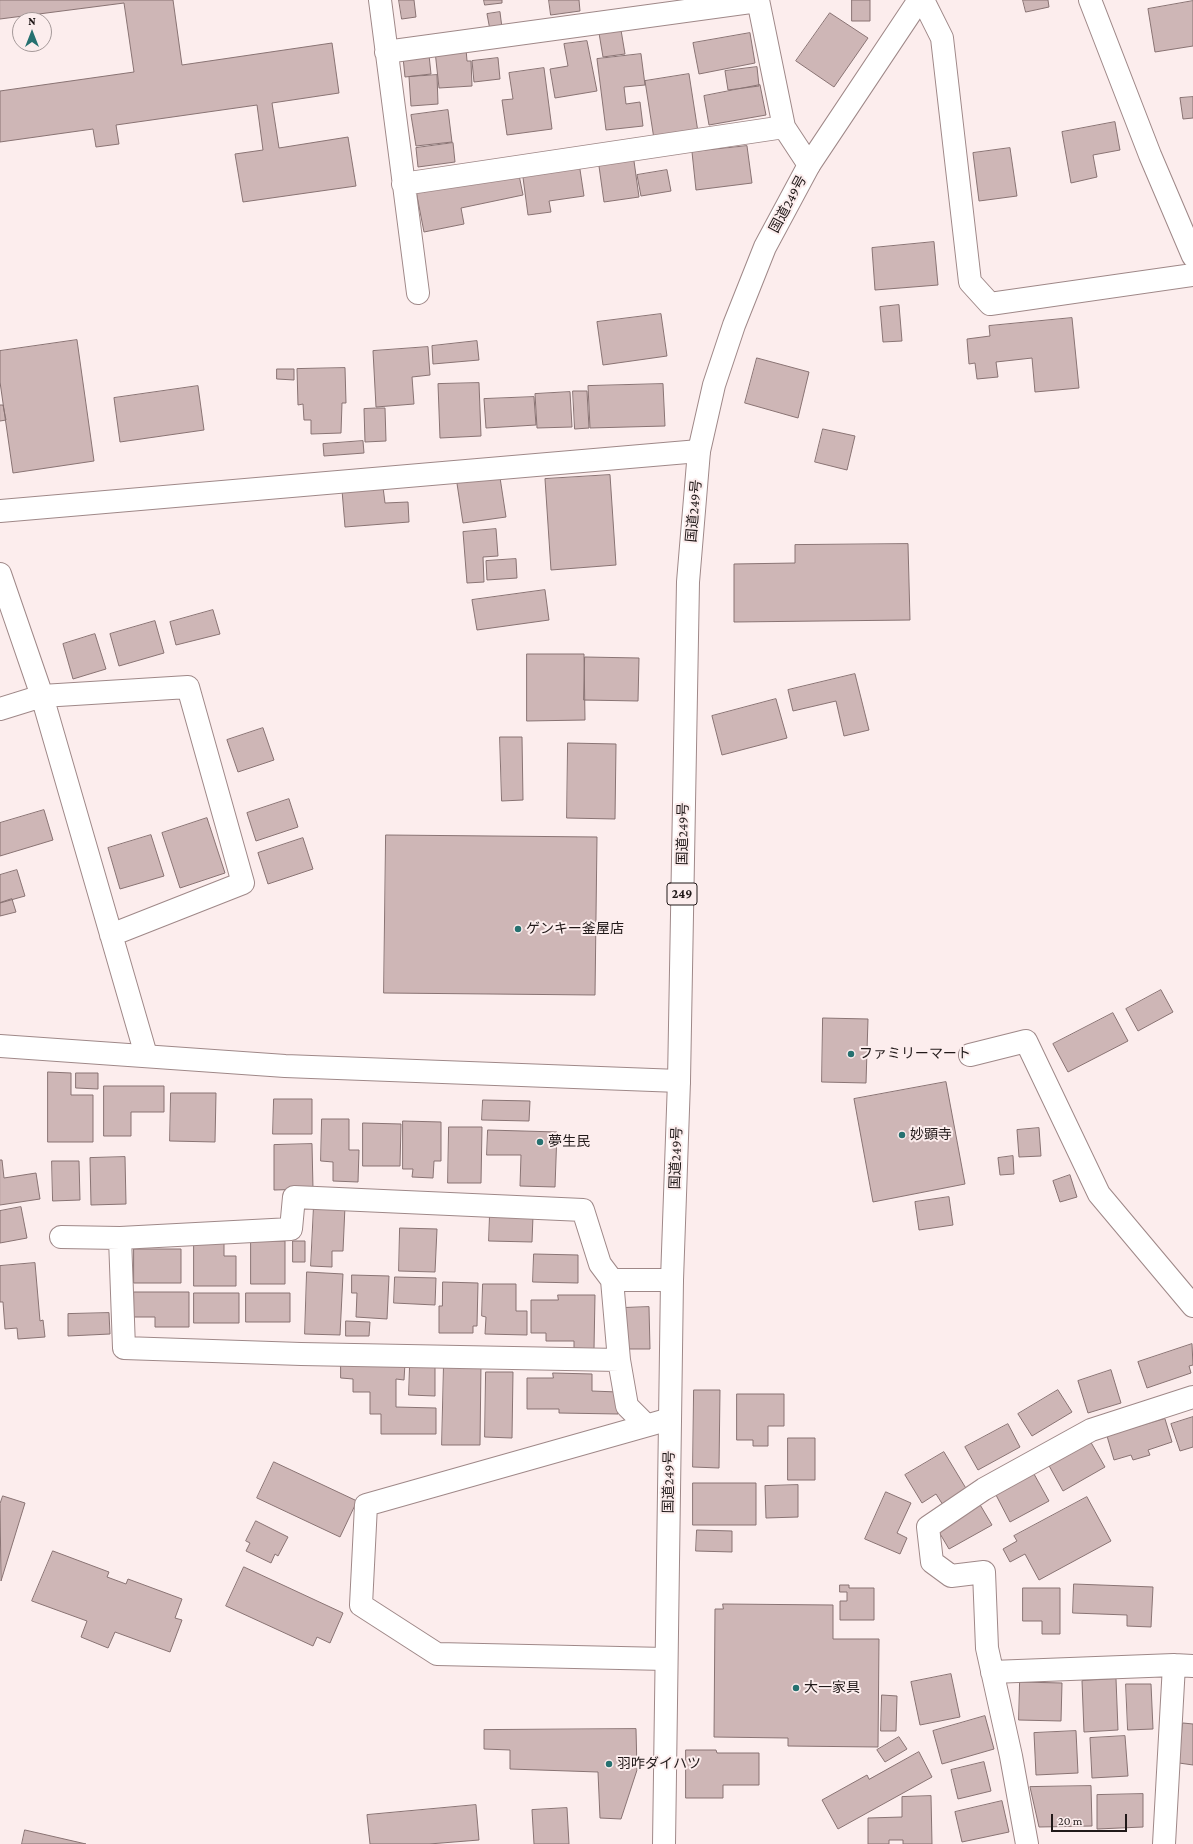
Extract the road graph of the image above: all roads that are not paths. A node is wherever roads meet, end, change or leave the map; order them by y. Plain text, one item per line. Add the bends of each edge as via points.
1 (380, 0) edge
2 (919, 0) edge
3 (923, 0) edge
4 (1090, 0) edge
5 (758, 1) edge
6 (386, 52) junction
7 (784, 127) junction
8 (809, 165) junction
9 (403, 184) junction
10 (1193, 256) edge
11 (1193, 275) edge
12 (418, 293) dead end
13 (700, 451) junction
14 (0, 511) edge
15 (0, 574) edge
16 (42, 696) junction
17 (0, 709) edge
18 (111, 935) junction
19 (0, 1046) edge
20 (146, 1055) junction
21 (970, 1055) dead end
22 (679, 1081) junction
23 (61, 1237) dead end
24 (120, 1238) junction
25 (612, 1280) junction
26 (672, 1280) junction
27 (1193, 1306) edge
28 (619, 1360) junction
29 (1193, 1398) edge
30 (670, 1419) junction
31 (646, 1426) junction
32 (666, 1659) junction
33 (1184, 1665) edge
34 (992, 1672) junction
35 (664, 1844) edge
36 (1027, 1844) edge
37 (1164, 1844) edge

1 - 6 main road
2 - 8 main road, 国道249号 / 249
3 - 11 main road via 942,38 970,282 990,304
4 - 10 main road
5 - 6 main road
5 - 7 main road
6 - 9 main road
7 - 8 main road
7 - 9 main road
8 - 13 main road, 国道249号 / 249 via 765,246 734,325 714,385
9 - 12 main road
13 - 14 main road
13 - 22 main road, 国道249号 / 249 via 688,582
15 - 16 main road
16 - 17 main road
16 - 18 main road
16 - 18 main road via 188,687 243,883
18 - 20 main road
19 - 20 main road
20 - 22 main road via 286,1066
21 - 27 main road via 1026,1041 1100,1194
22 - 26 main road, 国道249号 / 249
23 - 24 main road
24 - 25 main road via 291,1229 294,1197 583,1210 600,1264
24 - 28 main road via 124,1348
25 - 26 main road
25 - 28 main road
26 - 30 main road, 国道249号 / 249
28 - 31 main road via 627,1406
29 - 34 main road via 1091,1430 984,1489 928,1527 932,1562 951,1576 984,1572 988,1648
30 - 31 main road
30 - 32 main road, 国道249号 / 249
31 - 32 main road via 366,1505 361,1605 437,1654
32 - 35 main road, 国道249号 / 249
33 - 34 main road
33 - 37 main road
34 - 36 main road

